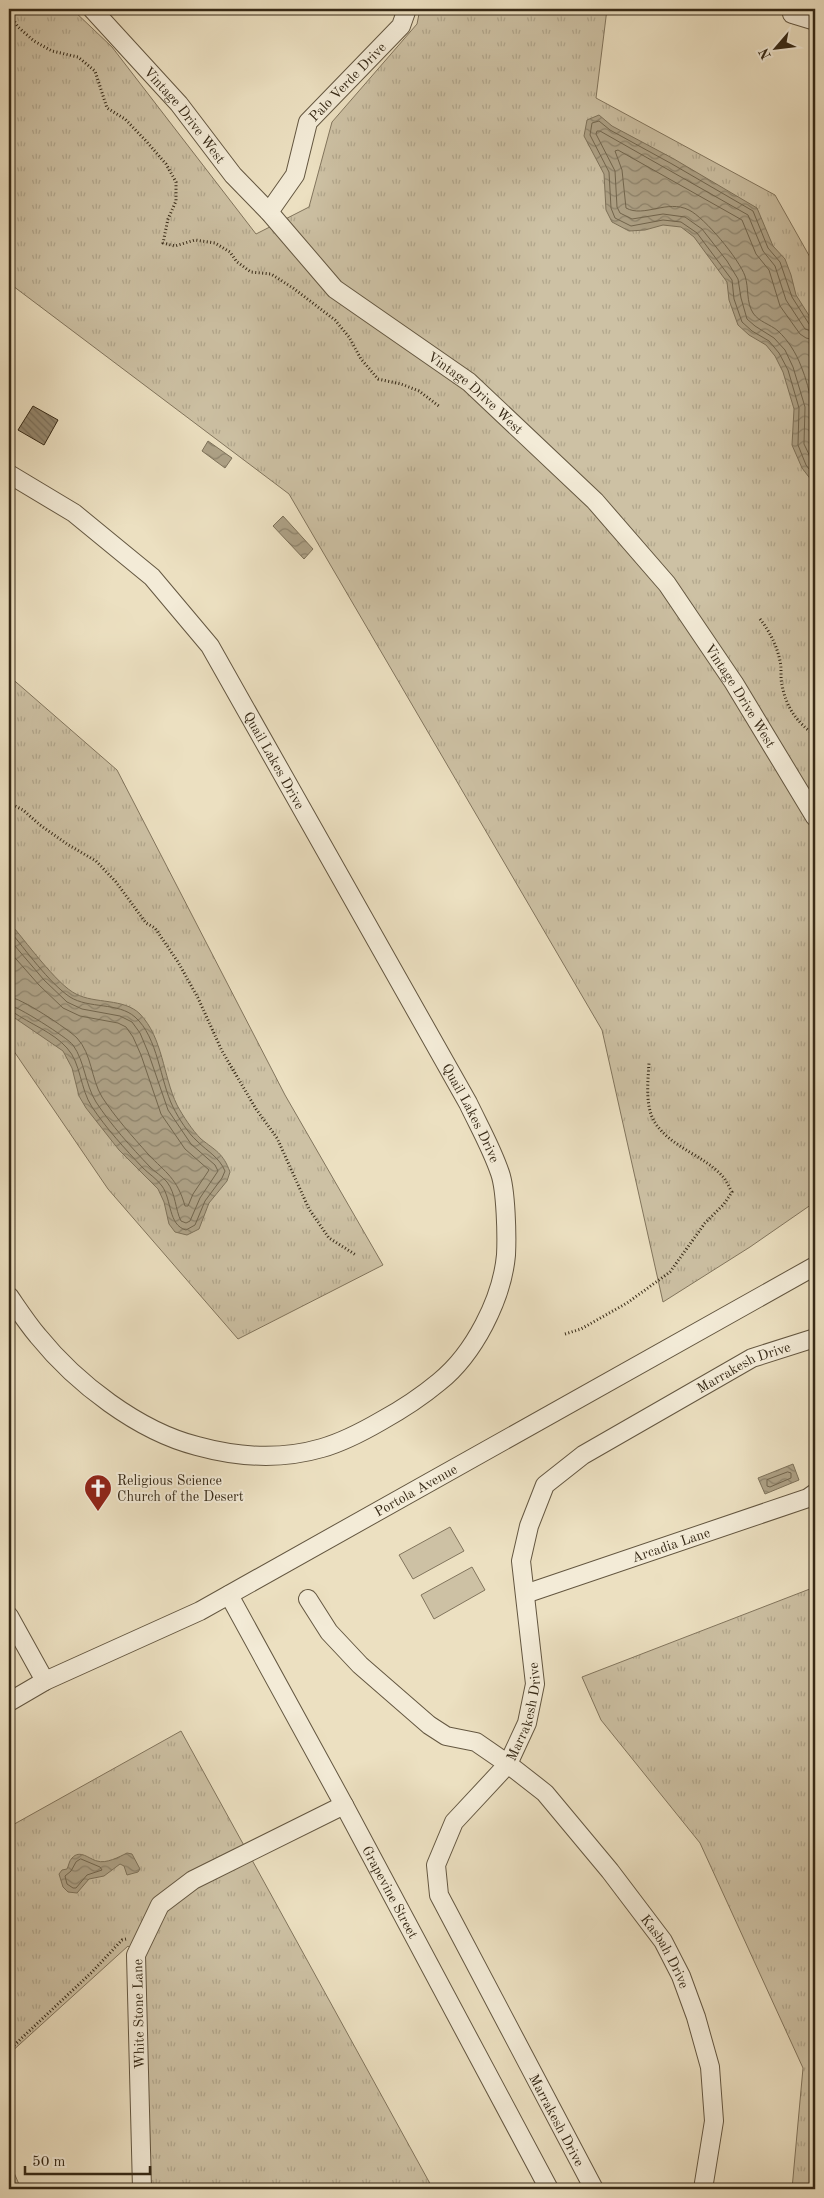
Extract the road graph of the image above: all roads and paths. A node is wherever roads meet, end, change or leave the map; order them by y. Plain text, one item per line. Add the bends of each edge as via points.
1 (92, 9) edge
2 (407, 9) edge
3 (9, 13) edge
4 (792, 14) dead end
5 (815, 21) edge
6 (269, 212) junction
7 (440, 407) dead end
8 (9, 474) edge
9 (760, 620) dead end
10 (815, 735) edge
11 (9, 803) edge
12 (815, 817) edge
13 (649, 1063) dead end
14 (356, 1255) dead end
15 (815, 1266) edge
16 (9, 1296) edge
17 (565, 1334) dead end
18 (815, 1338) edge
19 (815, 1493) edge
20 (525, 1594) junction
21 (229, 1595) junction
22 (308, 1599) dead end
23 (9, 1616) edge
24 (45, 1681) junction
25 (9, 1702) edge
26 (508, 1764) junction
27 (344, 1805) junction
28 (144, 1937) junction
29 (9, 2050) edge
30 (142, 2189) edge
31 (549, 2189) edge
32 (594, 2189) edge
33 (703, 2189) edge

1 - 6 street, Vintage Drive West via 179,104 233,175
2 - 6 street, Palo Verde Drive via 401,26 308,122 295,175
3 - 7 path via 18,27 34,41 52,51 78,57 95,71 107,108 125,119 166,164 176,182 176,202 168,219 164,243 175,246 195,240 215,244 230,252 251,272 271,274 335,320 378,379 419,391
4 - 5 street
6 - 12 street, Vintage Drive West via 336,289 470,382 594,501 667,584 734,683
8 - 16 street, Quail Lakes Drive via 74,513 152,577 210,646 468,1103 501,1175 506,1256 500,1287 488,1316 457,1364 440,1381 365,1430 335,1444 269,1456 232,1454 195,1446 122,1412 72,1371 38,1337
9 - 10 path via 776,647 790,708 802,726
11 - 14 path via 96,861 146,923 155,928 198,998 222,1051 256,1109 278,1138 309,1209 329,1238
13 - 17 path via 651,1112 655,1122 679,1146 713,1168 732,1192 670,1272 627,1302
15 - 21 street, Portola Avenue
18 - 20 street, Marrakesh Drive via 752,1358 583,1455 545,1485 521,1562
19 - 20 street, Arcadia Lane
20 - 26 street, Marrakesh Drive via 535,1684 526,1723
21 - 24 street, Portola Avenue
21 - 27 street, Grapevine Street
22 - 26 street, Kasbah Drive via 329,1632 348,1652 429,1726 446,1736 476,1742
23 - 24 street
24 - 25 street, Portola Avenue
26 - 32 street, Marrakesh Drive via 454,1822 436,1865 439,1895
26 - 33 street, Kasbah Drive via 545,1793 610,1871 662,1941 681,1976 710,2067 714,2121
27 - 28 street, White Stone Lane via 194,1880 160,1904
27 - 31 street, Grapevine Street
28 - 29 path via 122,1940
28 - 30 street, White Stone Lane via 136,1955

